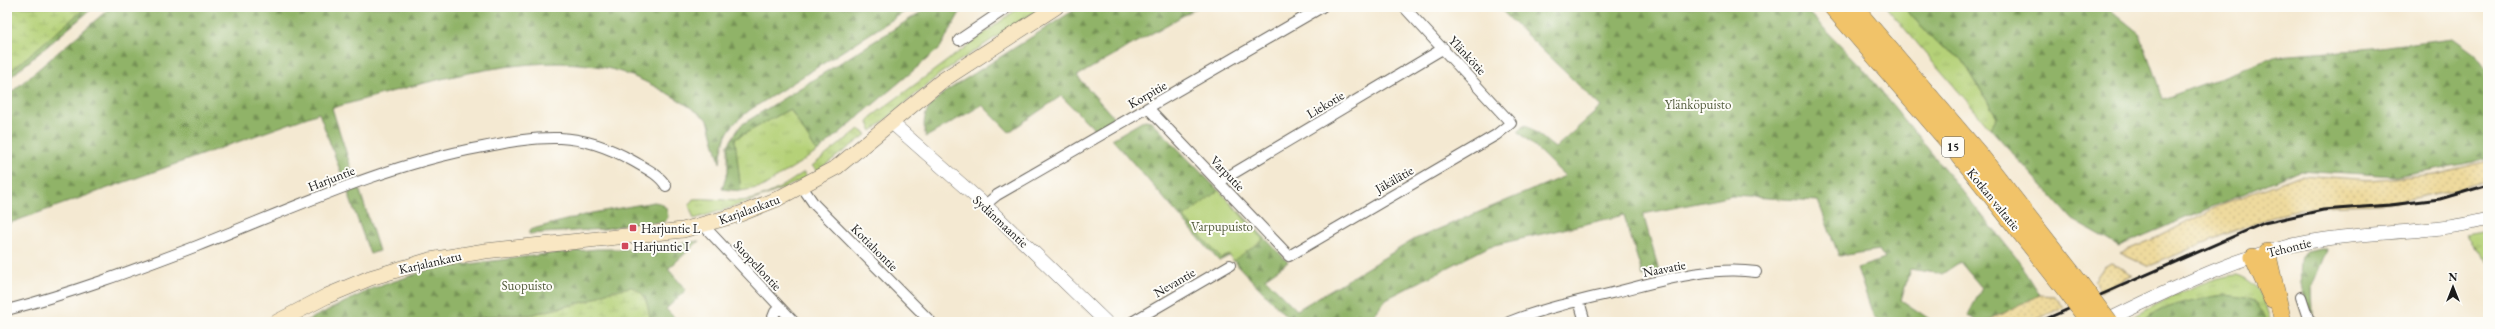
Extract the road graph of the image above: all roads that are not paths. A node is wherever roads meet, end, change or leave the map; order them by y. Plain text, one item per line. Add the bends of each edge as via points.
1 (1008, 7) edge
2 (1056, 7) edge
3 (1322, 7) edge
4 (1404, 7) edge
5 (1832, 7) edge
6 (1854, 7) edge
7 (959, 40) dead end
8 (1444, 48) junction
9 (1148, 108) junction
10 (1511, 123) joint
11 (892, 124) junction
12 (1219, 182) junction
13 (666, 186) dead end
14 (802, 188) junction
15 (985, 205) junction
16 (2488, 219) edge
17 (704, 226) junction
18 (2260, 255) junction
19 (1290, 256) joint
20 (1230, 265) dead end
21 (1756, 272) dead end
22 (2074, 288) junction
23 (2301, 297) dead end
24 (1579, 301) junction
25 (779, 308) junction
26 (7, 310) edge
27 (276, 322) edge
28 (771, 322) edge
29 (794, 322) edge
30 (931, 322) edge
31 (1106, 322) edge
32 (1132, 322) edge
33 (1509, 322) edge
34 (1585, 322) edge
35 (2089, 322) edge
36 (2102, 322) edge
37 (2109, 322) edge
38 (2282, 322) edge
39 (2312, 322) edge

1 - 7 street
2 - 11 main road, Karjalankatu via 943,80
3 - 9 street, Korpitie
4 - 8 street, Ylänkötie
5 - 22 highway, Kotkan valtatie / 15
6 - 22 highway, Kotkan valtatie / 15 via 1975,149
8 - 10 street, Ylänkötie
8 - 12 street, Liekotie
9 - 12 street, Varputie
9 - 15 street, Korpitie via 997,195
10 - 19 street, Jäkälätie via 1496,135
11 - 14 main road, Karjalankatu via 847,160
11 - 15 street, Sydänmaantie
12 - 19 street, Varputie
13 - 26 street, Harjuntie via 661,178 623,155 609,148 576,140 525,140 465,150 351,183 140,268
14 - 17 main road, Karjalankatu
14 - 30 street, Kotiahontie via 814,204
15 - 31 street, Sydänmaantie
16 - 18 street, Tehontie via 2409,232 2334,237
17 - 25 street, Suopellontie
17 - 27 main road, Karjalankatu via 654,234 485,251 430,260 364,280
18 - 36 street, Tehontie via 2211,273
18 - 38 highway
20 - 32 street, Nevantie
21 - 24 street, Naavatie via 1736,269 1710,272
22 - 35 highway, Kotkan valtatie / 15, bridge
22 - 37 highway, Kotkan valtatie / 15, bridge
23 - 39 street via 2308,318
24 - 33 street, Naavatie
24 - 34 street
25 - 28 street
25 - 29 street, Suopellontie

